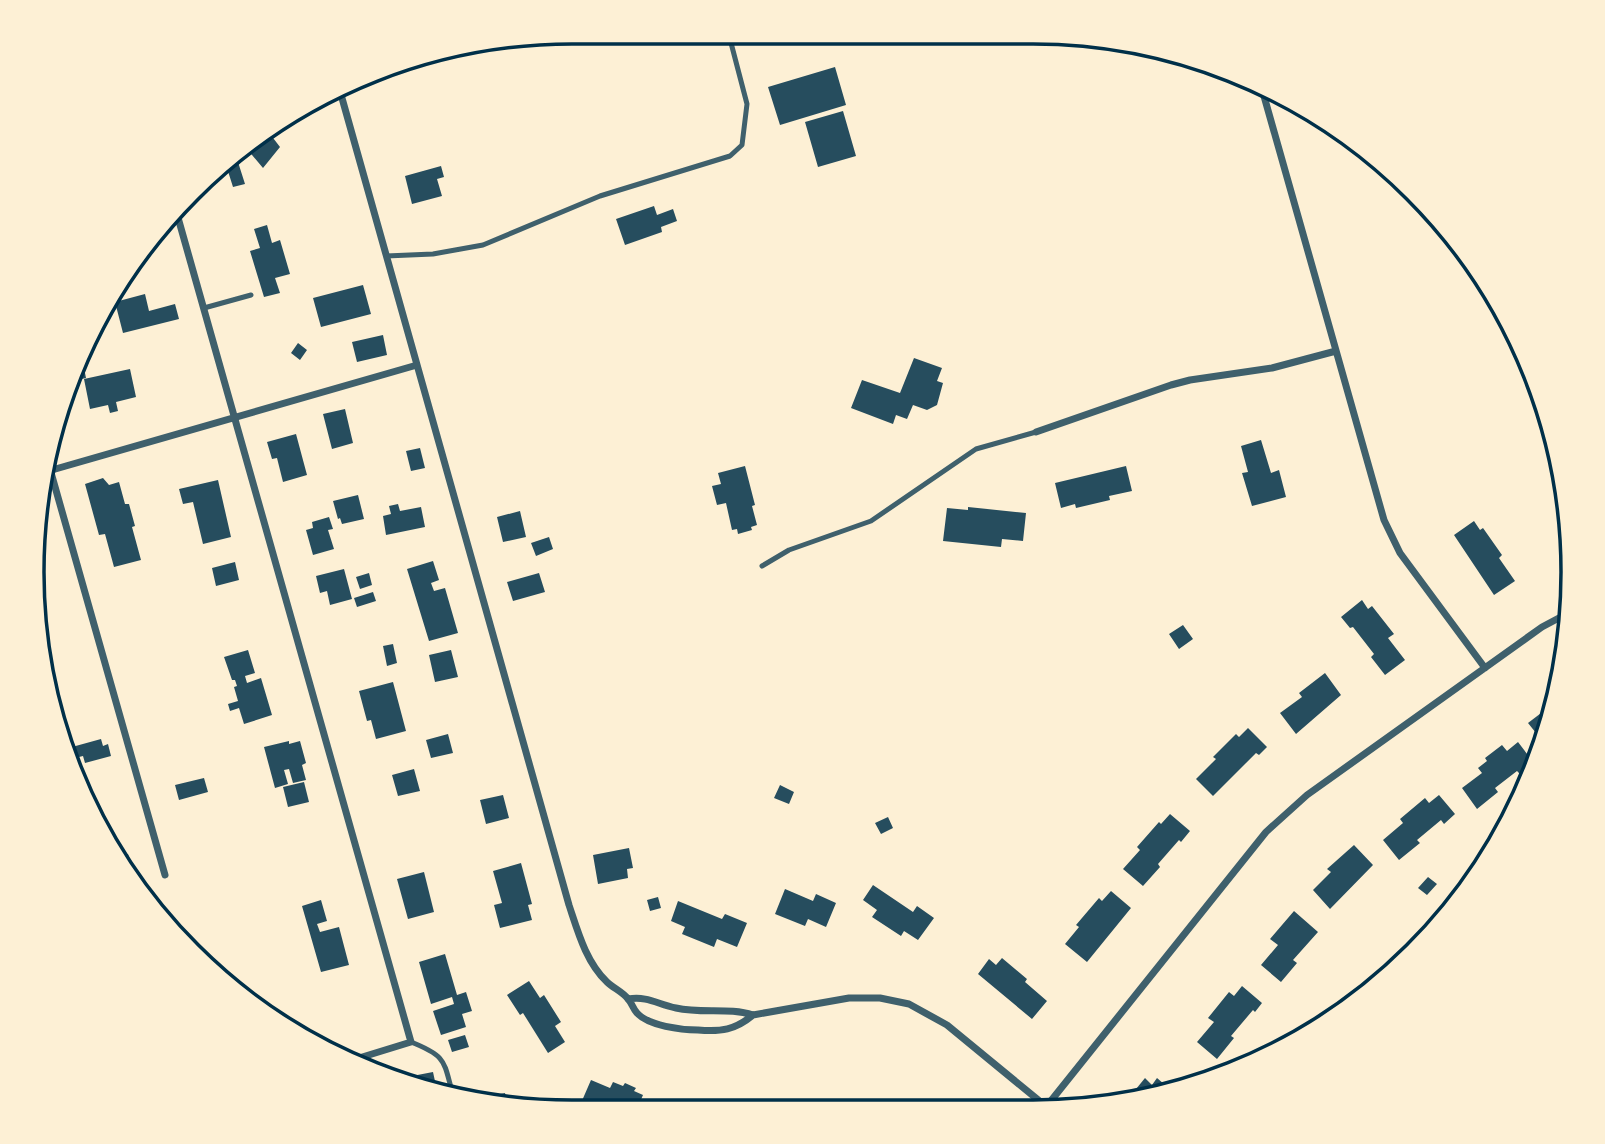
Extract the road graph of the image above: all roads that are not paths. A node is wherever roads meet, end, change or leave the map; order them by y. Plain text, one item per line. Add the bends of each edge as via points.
1 (732, 44) edge
2 (342, 96) edge
3 (1264, 97) edge
4 (179, 220) edge
5 (386, 256) junction
6 (251, 295) dead end
7 (204, 308) junction
8 (1336, 351) junction
9 (417, 365) junction
10 (234, 418) junction
11 (1036, 432) joint
12 (55, 466) edge
13 (52, 481) edge
14 (762, 566) dead end
15 (1559, 618) edge
16 (1485, 668) junction
17 (165, 875) dead end
18 (628, 999) junction
19 (753, 1015) junction
20 (411, 1042) junction
21 (363, 1057) edge
22 (450, 1086) edge
23 (1054, 1099) edge
24 (1037, 1100) edge

1 - 5 lane via 747,104 742,145 730,156 600,196 483,245
2 - 5 street
3 - 8 street
4 - 7 street
5 - 9 street
6 - 7 lane
7 - 10 street
8 - 11 street via 1272,368 1171,385
8 - 16 street via 1391,537
9 - 10 street
9 - 18 street via 578,933 597,971
10 - 12 street
10 - 20 street
11 - 14 lane via 976,449 871,521 789,550
13 - 17 street
15 - 16 street
16 - 23 street via 1279,818
18 - 19 street via 643,997 701,1012 738,1010
18 - 19 street via 637,1014 687,1030 739,1027
19 - 24 street via 849,998 908,1004 947,1025
20 - 21 street
20 - 22 lane via 441,1058

